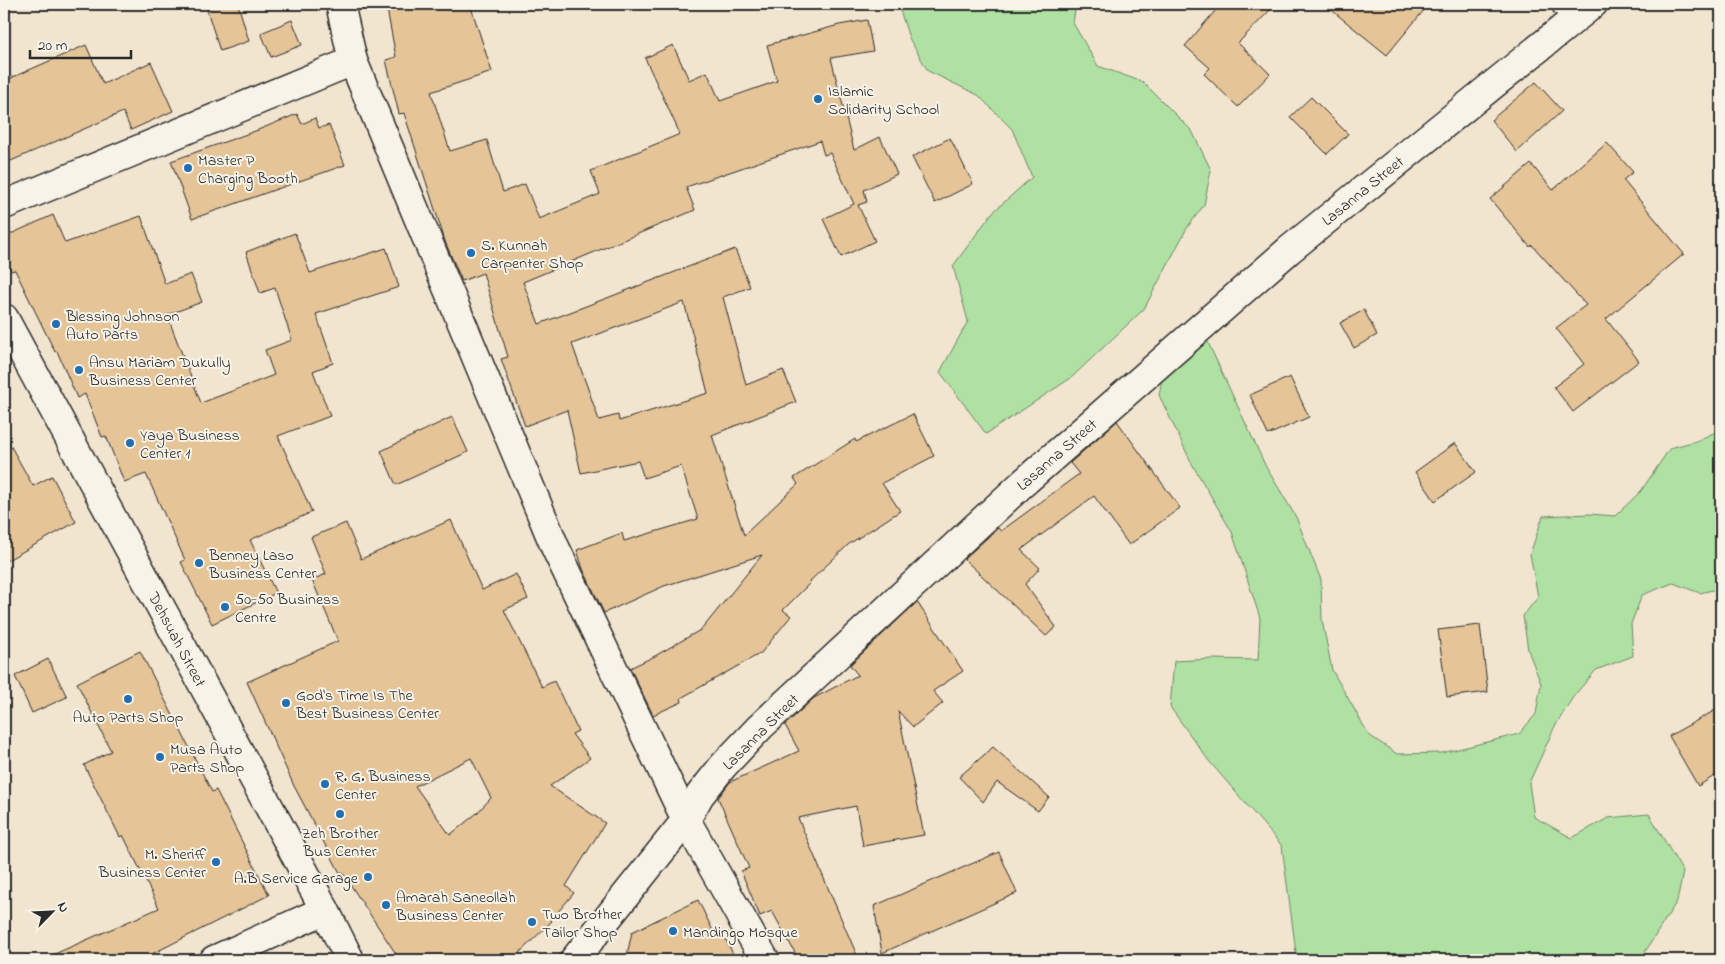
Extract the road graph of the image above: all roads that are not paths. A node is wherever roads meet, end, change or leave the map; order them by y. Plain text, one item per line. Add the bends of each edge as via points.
1 (340, 4) edge
2 (1578, 8) edge
3 (353, 60) junction
4 (4, 206) edge
5 (4, 318) edge
6 (686, 820) junction
7 (325, 910) junction
8 (214, 960) edge
9 (350, 960) edge
10 (574, 960) edge
11 (765, 960) edge

1 - 3 street
2 - 6 street, Lasanna Street via 1289,250 1022,484 760,727 723,766 700,795
3 - 4 street
3 - 6 street via 555,547
5 - 7 street, Dehsuah Street
6 - 10 street, Lasanna Street
6 - 11 street
7 - 8 street
7 - 9 street, Dehsuah Street

